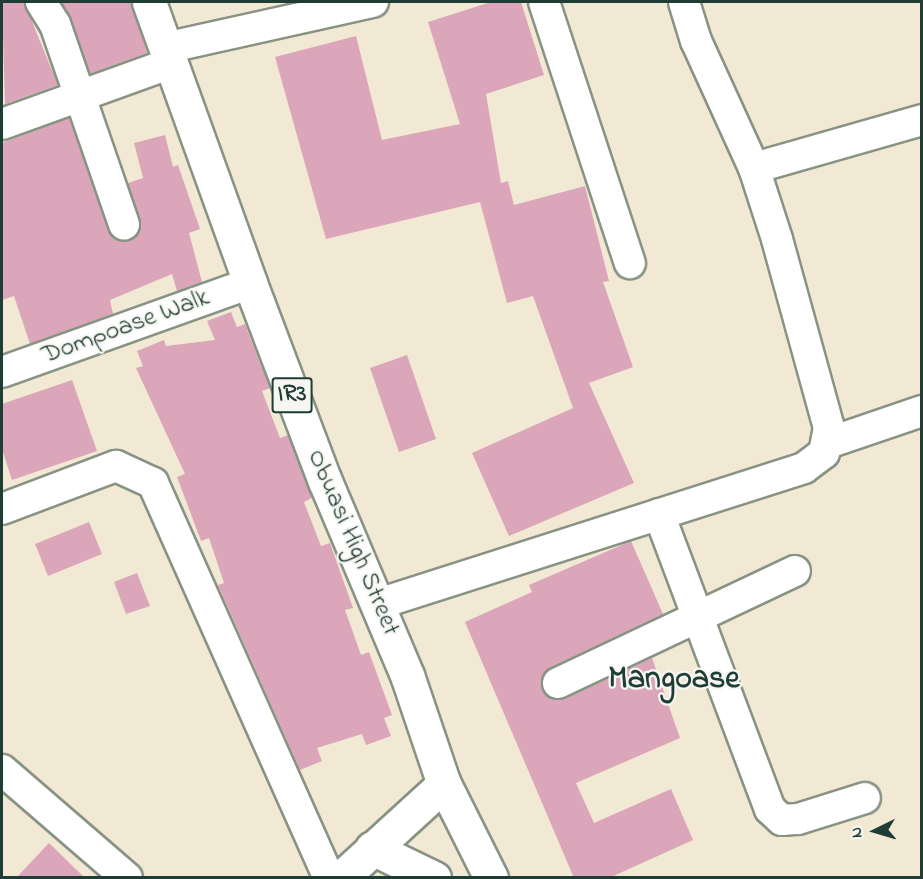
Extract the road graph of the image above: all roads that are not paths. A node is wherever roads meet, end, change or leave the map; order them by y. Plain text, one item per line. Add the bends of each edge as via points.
1 (41, 2) edge
2 (149, 2) edge
3 (373, 2) edge
4 (544, 2) edge
5 (684, 2) edge
6 (168, 55) junction
7 (78, 96) junction
8 (921, 120) edge
9 (2, 124) edge
10 (754, 168) junction
11 (124, 224) dead end
12 (630, 263) dead end
13 (250, 284) junction
14 (2, 372) edge
15 (921, 411) edge
16 (828, 443) junction
17 (2, 509) edge
18 (660, 514) junction
19 (795, 571) dead end
20 (378, 604) junction
21 (698, 618) junction
22 (558, 683) dead end
23 (2, 770) edge
24 (444, 784) junction
25 (865, 798) dead end
26 (372, 848) junction
27 (127, 878) edge
28 (329, 878) edge
29 (341, 878) edge
30 (434, 878) edge
31 (491, 878) edge

1 - 7 street
2 - 6 main road, Obuasi High Street / IR3
3 - 6 street
4 - 12 street
5 - 10 street via 696,41
6 - 7 street
6 - 13 main road, Obuasi High Street / IR3
7 - 9 street
7 - 11 street
8 - 10 street
10 - 16 street via 822,398
13 - 14 street, Dompoase Walk
13 - 20 main road, Obuasi High Street / IR3 via 325,481
15 - 16 street
16 - 18 street via 804,468
17 - 28 street via 116,466 153,483
18 - 20 street
18 - 21 street
19 - 21 street
20 - 24 main road, Obuasi High Street / IR3
21 - 22 street
21 - 25 street via 770,809 782,820 798,819
23 - 27 street
24 - 26 main road
24 - 31 main road, Obuasi High Street
26 - 29 main road
26 - 30 main road

